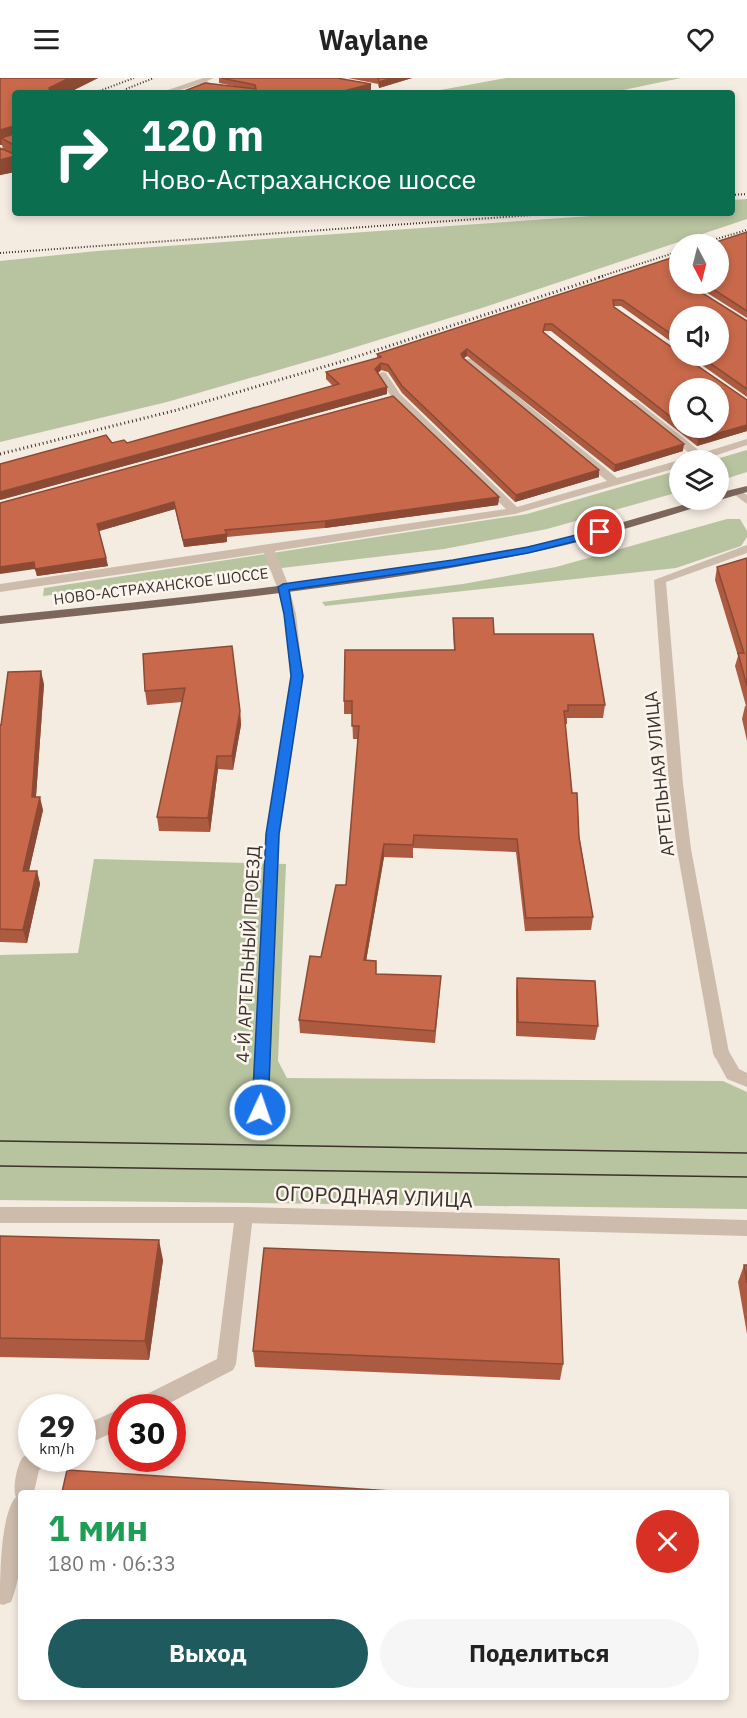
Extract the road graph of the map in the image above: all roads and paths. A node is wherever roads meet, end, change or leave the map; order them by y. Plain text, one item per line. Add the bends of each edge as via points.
1 (205, 79) edge
2 (172, 90) edge
3 (233, 90) edge
4 (468, 361) edge
5 (382, 375) edge
6 (619, 393) edge
7 (747, 442) edge
8 (692, 450) edge
9 (722, 450) edge
10 (669, 466) edge
11 (615, 483) junction
12 (742, 491) edge
13 (747, 501) edge
14 (674, 510) edge
15 (515, 511) junction
16 (268, 549) junction
17 (747, 549) edge
18 (283, 587) junction
19 (0, 588) edge
20 (0, 620) edge
21 (747, 1080) edge
22 (260, 1110) dead end
23 (0, 1215) edge
24 (244, 1215) junction
25 (747, 1228) edge
26 (167, 1394) edge
27 (28, 1472) edge
28 (24, 1490) edge
29 (18, 1520) edge
30 (3, 1593) dead end

1 - 2 street
1 - 3 street via 209,86
4 - 11 street
5 - 15 street via 391,398
6 - 8 street
7 - 9 street
10 - 11 street
11 - 15 street
12 - 13 street
14 - 18 main road, НОВО-АСТРАХАНСКОЕ ШОССЕ via 528,550
15 - 16 street
16 - 18 street, 4-Й АРТЕЛЬНЫЙ ПРОЕЗД
16 - 19 street
17 - 21 street, АРТЕЛЬНАЯ УЛИЦА via 660,580 684,849 721,1053 733,1074
18 - 20 main road, НОВО-АСТРАХАНСКОЕ ШОССЕ
18 - 22 street, 4-Й АРТЕЛЬНЫЙ ПРОЕЗД via 297,676 273,834
23 - 24 street, ОГОРОДНАЯ УЛИЦА
24 - 25 street, ОГОРОДНАЯ УЛИЦА
24 - 26 street via 226,1364
27 - 28 street
29 - 30 street

